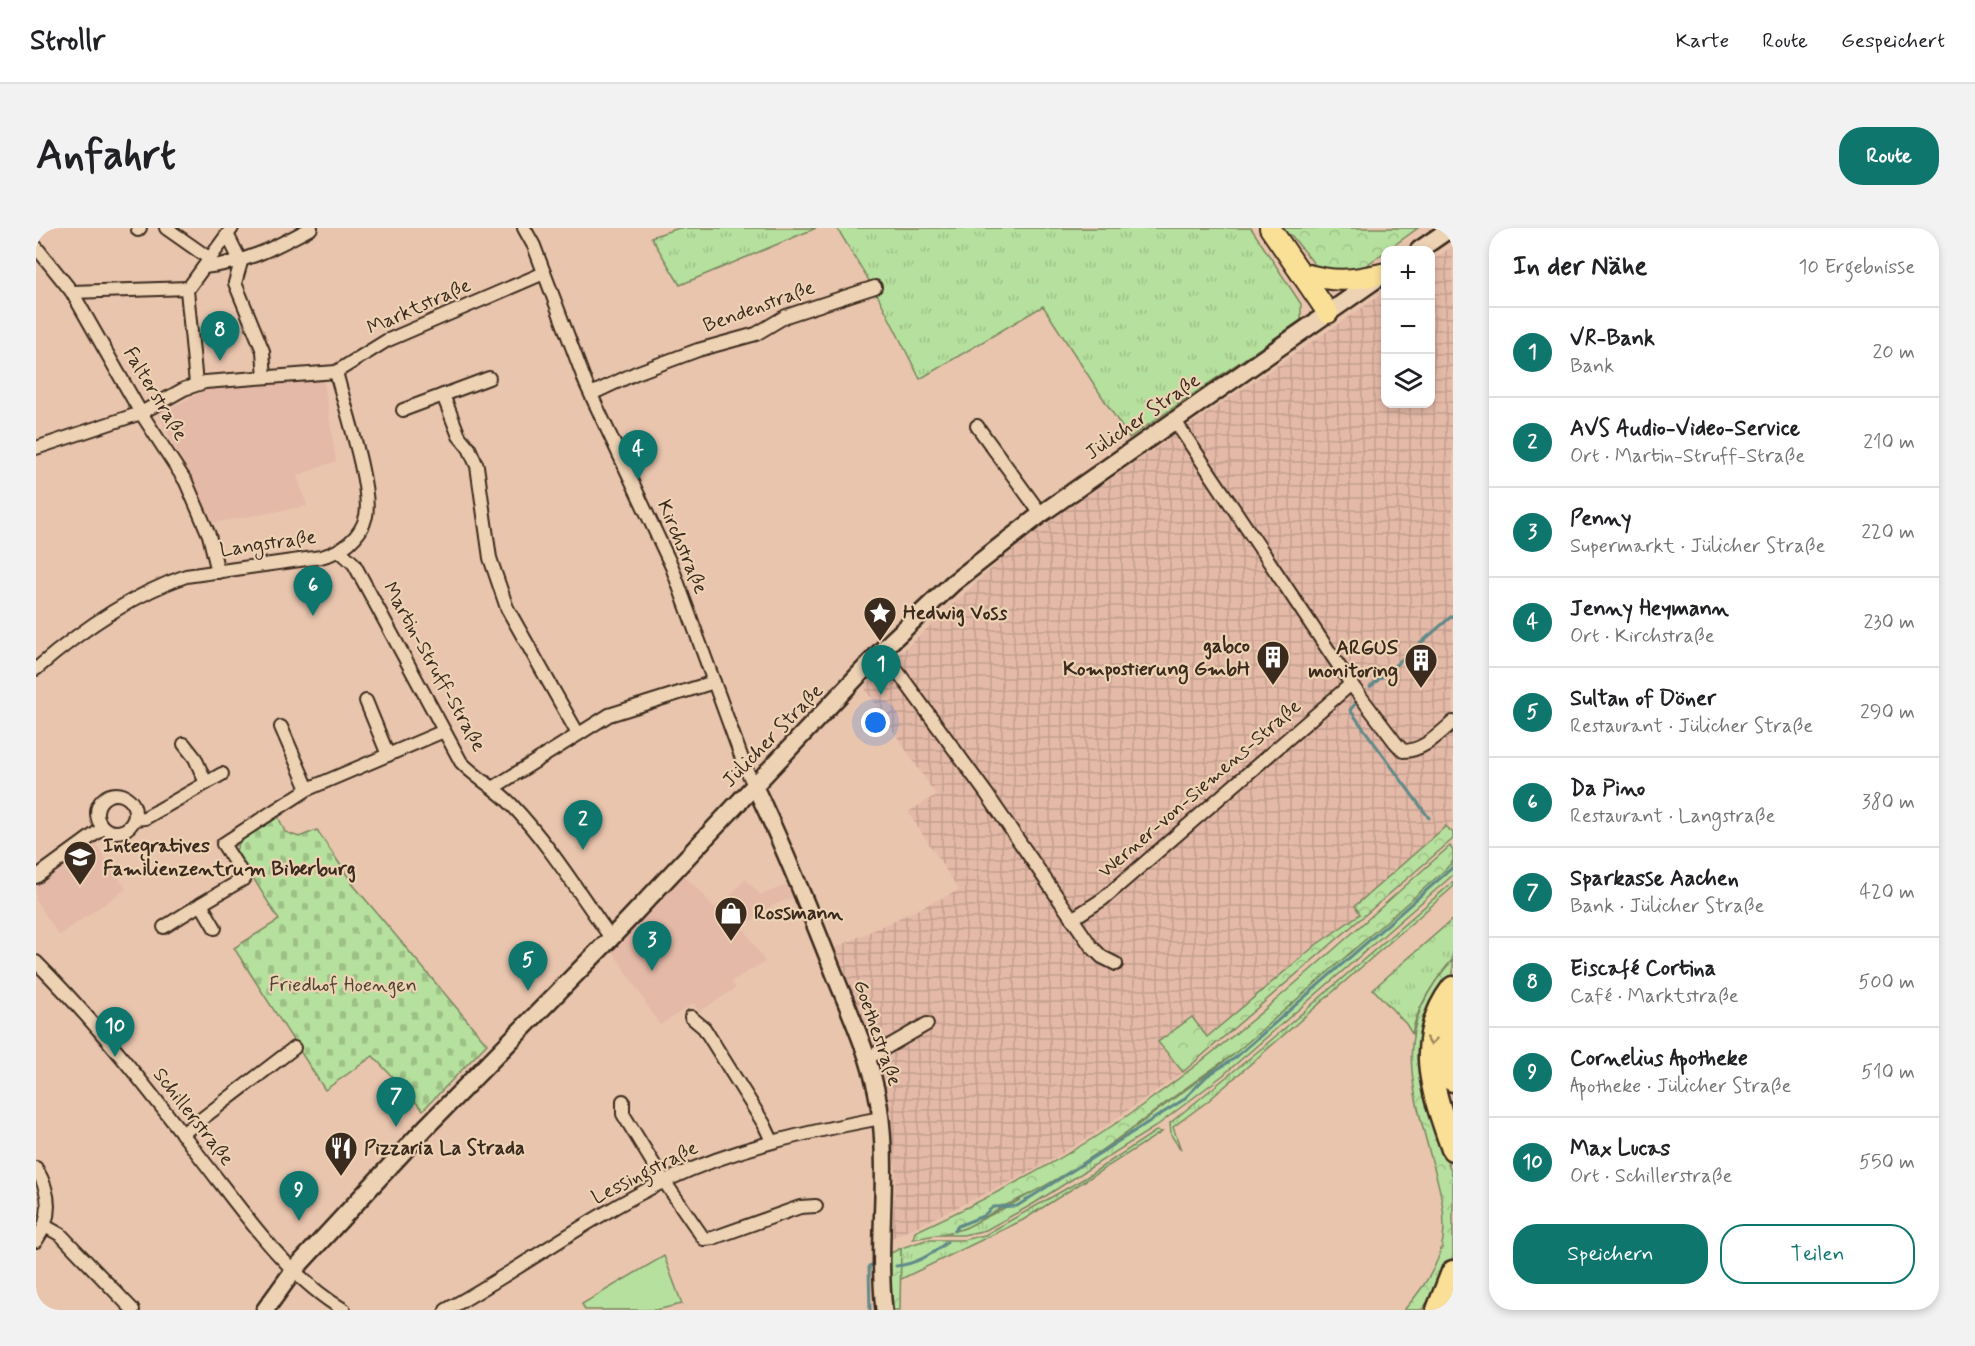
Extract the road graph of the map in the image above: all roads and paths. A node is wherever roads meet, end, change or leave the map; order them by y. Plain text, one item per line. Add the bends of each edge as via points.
1 (166, 228) edge
2 (311, 228) edge
3 (524, 228) edge
4 (1270, 228) edge
5 (1451, 228) edge
6 (230, 232) edge
7 (1425, 246) edge
8 (36, 247) edge
9 (241, 262) junction
10 (207, 263) junction
11 (544, 273) junction
12 (1301, 273) junction
13 (1381, 274) edge
14 (1381, 277) edge
15 (875, 287) dead end
16 (188, 288) junction
17 (72, 292) junction
18 (1328, 314) junction
19 (336, 372) junction
20 (265, 377) junction
21 (489, 378) dead end
22 (195, 384) junction
23 (591, 394) junction
24 (443, 395) junction
25 (403, 410) dead end
26 (141, 414) junction
27 (1175, 421) junction
28 (977, 426) dead end
29 (36, 448) edge
30 (1041, 514) junction
31 (339, 550) junction
32 (218, 572) junction
33 (882, 650) junction
34 (36, 669) edge
35 (714, 682) junction
36 (1351, 684) junction
37 (366, 701) dead end
38 (1453, 722) edge
39 (281, 727) dead end
40 (444, 731) junction
41 (578, 734) junction
42 (184, 744) dead end
43 (388, 754) junction
44 (222, 774) dead end
45 (206, 783) junction
46 (754, 785) junction
47 (493, 788) junction
48 (308, 789) junction
49 (135, 819) junction
50 (103, 828) junction
51 (36, 877) edge
52 (201, 904) junction
53 (1072, 919) junction
54 (164, 927) dead end
55 (215, 928) dead end
56 (611, 938) junction
57 (36, 962) edge
58 (1116, 964) dead end
59 (1453, 988) edge
60 (691, 1017) dead end
61 (1453, 1021) edge
62 (927, 1024) dead end
63 (294, 1047) dead end
64 (868, 1058) junction
65 (1453, 1080) edge
66 (623, 1101) dead end
67 (881, 1118) junction
68 (182, 1134) junction
69 (772, 1141) junction
70 (1453, 1149) edge
71 (36, 1168) edge
72 (664, 1181) junction
73 (816, 1206) dead end
74 (45, 1226) junction
75 (36, 1241) edge
76 (294, 1270) junction
77 (1453, 1272) edge
78 (1453, 1294) edge
79 (133, 1310) edge
80 (265, 1310) edge
81 (344, 1310) edge
82 (446, 1310) edge
83 (884, 1310) edge
84 (1439, 1310) edge

1 - 10 street
2 - 9 street
3 - 11 street, Kirchstraße
4 - 12 main road
5 - 7 main road
6 - 9 street
6 - 10 street
8 - 17 street, Falterstraße
9 - 10 street
9 - 20 street via 235,283 263,351
10 - 16 street
11 - 19 street, Marktstraße via 386,340
11 - 23 street, Kirchstraße
12 - 13 main road via 1328,281
12 - 18 main road
14 - 18 main road, Jülicher Straße
15 - 23 street, Bendenstraße via 786,316 756,334 698,350
16 - 17 street
16 - 22 street
17 - 26 street, Falterstraße
18 - 27 main road, Jülicher Straße
19 - 20 street, Marktstraße
19 - 31 street, Langstraße via 367,504 359,532
20 - 22 street, Marktstraße
21 - 24 street
22 - 26 street, Marktstraße
23 - 35 street, Kirchstraße via 672,567
24 - 25 street
24 - 41 street via 459,436 477,466 490,558 507,608
26 - 29 street, Marktstraße
26 - 32 street, Falterstraße via 186,482 209,535
27 - 30 main road, Jülicher Straße
27 - 36 street
28 - 30 street
30 - 33 main road, Jülicher Straße via 953,583
31 - 32 street, Langstraße via 321,557
31 - 40 street, Martin-Struff-Straße via 354,564
32 - 34 street, Langstraße via 186,576 140,595
33 - 46 main road, Jülicher Straße
33 - 53 street
35 - 41 street via 609,715
35 - 46 street, Kirchstraße
36 - 38 street via 1403,751 1423,746
36 - 53 street, Werner-von-Siemens-Straße via 1104,899
37 - 43 street
39 - 48 street
40 - 43 street
40 - 47 street, Martin-Struff-Straße via 461,762
41 - 47 street
42 - 45 street
43 - 48 street
44 - 45 street
45 - 49 street via 146,818
46 - 56 main road, Jülicher Straße
46 - 64 street, Goethestraße via 777,831
47 - 56 street, Martin-Struff-Straße via 530,826
48 - 52 street via 223,843 244,878
49 - 50 street via 126,831 118,833
49 - 50 street via 132,801 124,795 107,796 97,811
50 - 51 street
52 - 54 street
52 - 55 street
53 - 58 street via 1091,946
56 - 76 main road, Jülicher Straße via 428,1125
57 - 68 street, Schillerstraße via 74,1000
59 -> 70 highway via 1436,1014 1429,1055 1433,1084
60 - 69 street via 704,1028
61 - 65 highway via 1448,1052
62 - 64 street
63 - 68 street
64 - 67 street, Goethestraße
66 - 72 street via 623,1114
67 - 69 street, Lessingstraße
67 - 83 street, Goethestraße via 886,1173 881,1244
68 - 76 street, Schillerstraße
69 - 72 street, Lessingstraße
71 - 74 street via 49,1201
72 - 73 street via 704,1239 800,1207
72 - 82 street, Lessingstraße
74 - 75 street
74 - 79 street via 61,1235
76 - 80 main road, Jülicher Straße
76 - 81 street
77 - 84 highway
78 - 84 highway

